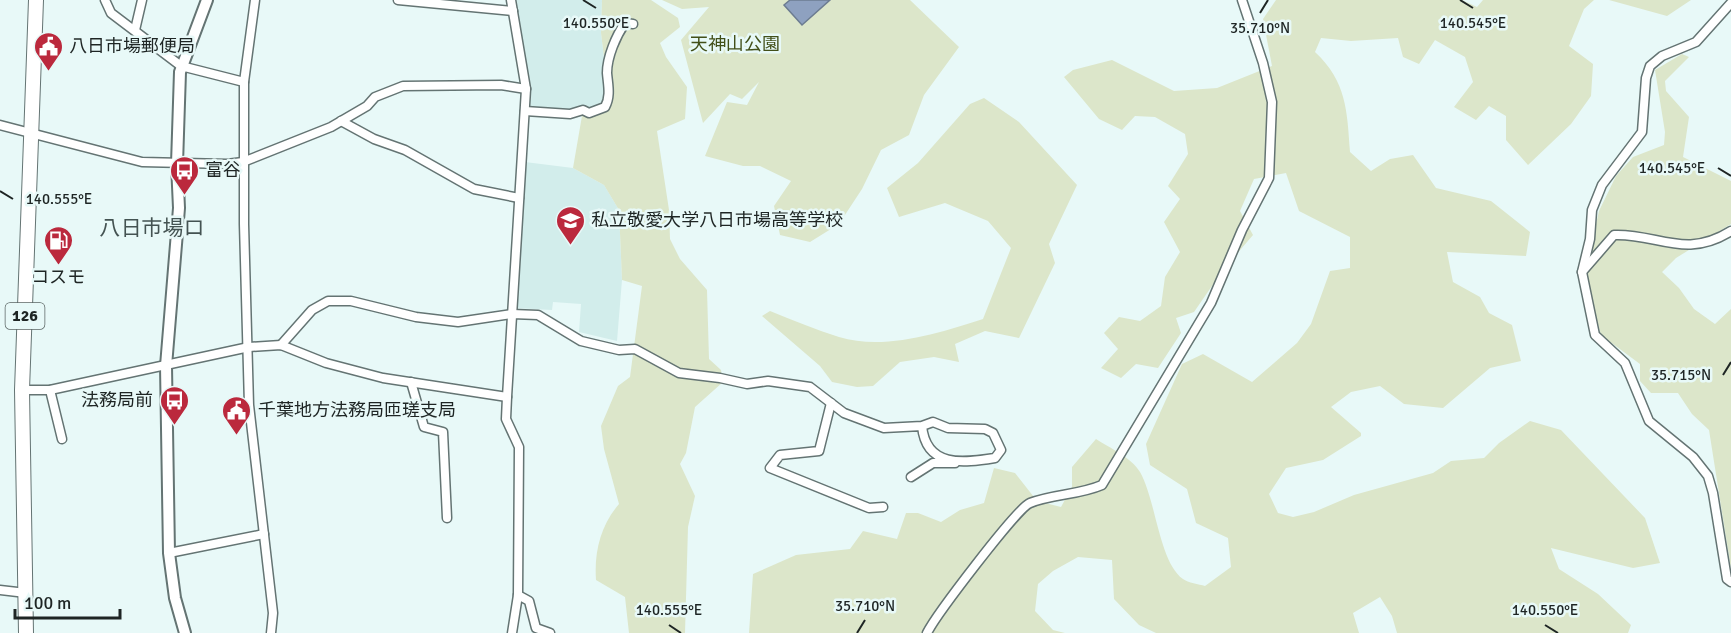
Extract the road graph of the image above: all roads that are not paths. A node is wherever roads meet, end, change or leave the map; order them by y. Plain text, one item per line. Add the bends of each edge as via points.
1 (36, 0) edge
2 (105, 0) edge
3 (142, 0) edge
4 (207, 0) edge
5 (255, 0) edge
6 (399, 0) edge
7 (511, 0) edge
8 (1242, 0) edge
9 (1731, 3) edge
10 (513, 11) junction
11 (633, 24) dead end
12 (135, 30) junction
13 (181, 66) junction
14 (244, 82) junction
15 (526, 89) junction
16 (525, 111) junction
17 (341, 121) junction
18 (0, 125) edge
19 (31, 134) junction
20 (243, 162) junction
21 (177, 164) junction
22 (519, 198) junction
23 (1731, 231) edge
24 (1582, 272) junction
25 (512, 315) junction
26 (280, 345) junction
27 (249, 347) junction
28 (166, 366) junction
29 (411, 382) junction
30 (22, 390) junction
31 (50, 390) junction
32 (507, 397) junction
33 (831, 402) junction
34 (922, 426) junction
35 (62, 439) dead end
36 (962, 463) junction
37 (911, 477) dead end
38 (883, 507) dead end
39 (447, 519) dead end
40 (264, 534) junction
41 (169, 553) junction
42 (1731, 582) edge
43 (0, 590) edge
44 (26, 593) junction
45 (518, 595) junction
46 (26, 633) edge
47 (186, 633) edge
48 (271, 633) edge
49 (512, 633) edge
50 (550, 633) edge
51 (927, 633) edge

1 - 19 highway, 126
2 - 12 street via 111,13
3 - 12 street
4 - 13 street
5 - 14 street
6 - 10 street
7 - 10 street
8 - 51 street via 1270,94 1271,168 1211,303 1102,484 1087,491 1028,503 969,572
9 - 24 street via 1696,42 1662,56 1650,66 1642,132 1606,178 1595,202
10 - 15 street
11 - 16 street via 625,23 616,39 607,70 609,92 605,107 570,114
12 - 13 street
13 - 14 street
13 - 21 street
14 - 20 street
15 - 16 street
15 - 17 street via 501,85 403,87 375,97
16 - 22 street
17 - 20 street
17 - 22 street via 405,150 474,189
18 - 19 street
19 - 21 street via 142,162
19 - 30 highway, 126
20 - 21 street
20 - 27 street
21 - 28 street via 179,208
22 - 25 street
23 - 24 street via 1710,241 1683,245 1630,234 1614,235
24 - 42 street via 1595,335 1625,363 1649,421 1693,457 1708,476 1727,579
25 - 26 street via 458,322 416,317 351,301 328,301 312,310
25 - 32 street
25 - 33 street via 538,315 581,341 619,350 634,349 680,373 747,384 790,382 810,387
26 - 27 street
26 - 29 street via 326,363
27 - 28 street
27 - 40 street via 250,432
28 - 31 street
28 - 41 street
29 - 32 street
29 - 39 street via 424,427 443,432
30 - 31 street
30 - 44 highway, 126
31 - 35 street
32 - 45 street via 506,419 519,447
33 - 34 street via 844,413 884,428
33 - 38 street via 819,451 778,456 770,468 869,508
34 - 36 street via 924,443 934,454
34 - 36 street via 933,422 948,428 985,429 993,433 1001,450 995,458
36 - 37 street via 933,464
40 - 41 street
40 - 48 street via 273,613
41 - 47 street via 175,598
43 - 44 street
44 - 46 highway, 126
45 - 49 street
45 - 50 street via 529,601 536,628

